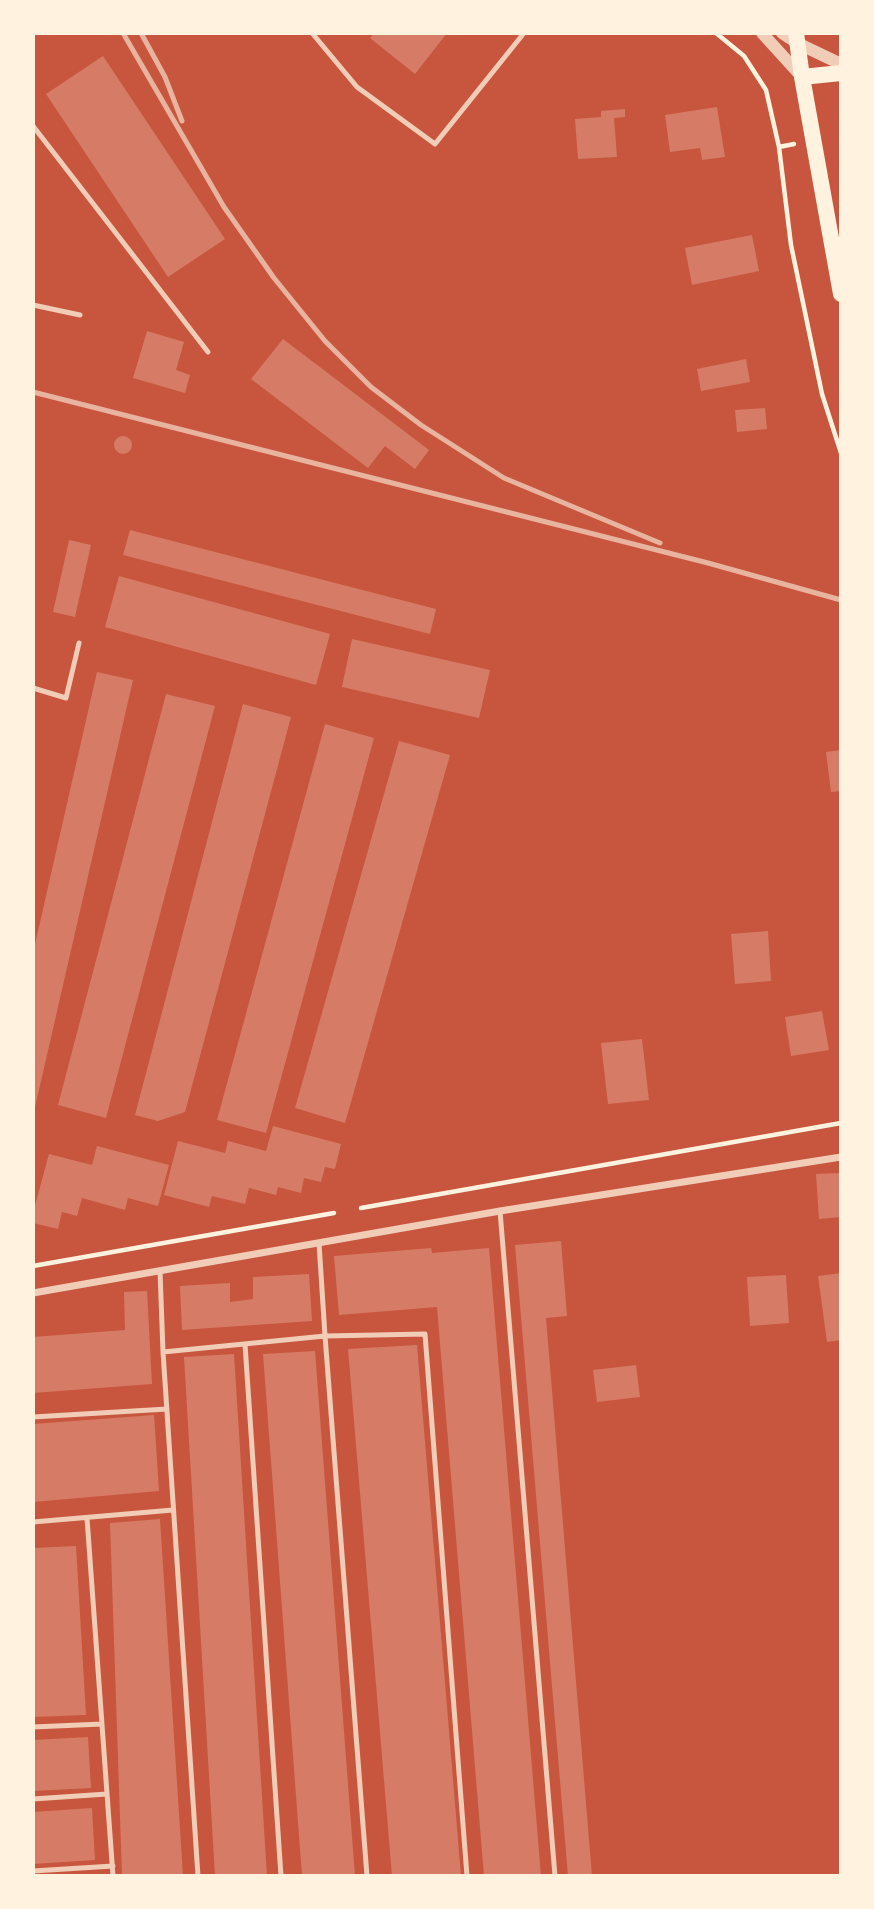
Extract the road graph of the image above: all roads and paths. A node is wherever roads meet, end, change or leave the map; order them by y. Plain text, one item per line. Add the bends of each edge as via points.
1 (524, 33) edge
2 (716, 33) edge
3 (762, 33) edge
4 (782, 33) edge
5 (314, 34) edge
6 (797, 38) edge
7 (841, 64) edge
8 (841, 72) edge
9 (802, 77) junction
10 (33, 126) edge
11 (796, 144) dead end
12 (779, 146) junction
13 (841, 294) edge
14 (33, 305) edge
15 (80, 315) dead end
16 (208, 352) dead end
17 (841, 453) edge
18 (79, 643) dead end
19 (33, 688) edge
20 (841, 1124) edge
21 (841, 1157) edge
22 (361, 1208) dead end
23 (500, 1211) junction
24 (334, 1213) dead end
25 (319, 1243) junction
26 (33, 1266) edge
27 (160, 1271) junction
28 (33, 1293) edge
29 (325, 1336) junction
30 (245, 1344) junction
31 (163, 1352) junction
32 (167, 1409) junction
33 (33, 1417) edge
34 (173, 1510) junction
35 (87, 1518) junction
36 (33, 1522) edge
37 (102, 1724) junction
38 (33, 1727) edge
39 (107, 1794) junction
40 (33, 1799) edge
41 (113, 1866) junction
42 (33, 1871) edge
43 (113, 1876) edge
44 (198, 1876) edge
45 (281, 1876) edge
46 (367, 1876) edge
47 (467, 1876) edge
48 (555, 1876) edge

1 - 5 lane via 435,145 357,87
2 - 12 path via 744,56 766,90
3 - 9 street
4 - 6 street
6 - 7 street
6 - 9 main road
8 - 9 main road
9 - 13 main road
10 - 16 lane
11 - 12 path
12 - 17 path via 791,245 822,394
14 - 15 lane
18 - 19 lane via 66,698
20 - 22 path
21 - 23 street
23 - 25 street
23 - 48 lane
24 - 26 path
25 - 27 street
25 - 29 lane
27 - 28 street
27 - 31 lane
29 - 30 lane
29 - 46 lane
29 - 47 lane via 425,1334
30 - 31 lane
30 - 45 lane
31 - 32 lane
32 - 33 lane
32 - 34 lane
34 - 35 lane
34 - 44 lane
35 - 36 lane
35 - 37 lane
37 - 38 lane
37 - 39 lane
39 - 40 lane
39 - 41 lane
41 - 42 lane
41 - 43 lane

